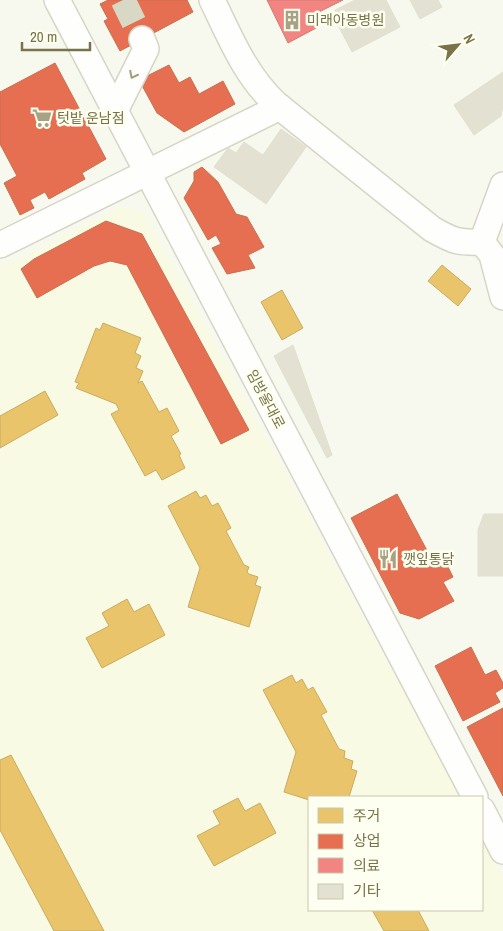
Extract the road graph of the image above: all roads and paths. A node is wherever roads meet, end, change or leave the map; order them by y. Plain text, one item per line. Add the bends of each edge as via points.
1 (57, 0) edge
2 (212, 0) edge
3 (142, 38) tunnel mouth
4 (280, 107) junction
5 (115, 111) junction
6 (147, 172) junction
7 (503, 185) edge
8 (482, 242) junction
9 (0, 245) edge
10 (503, 297) edge
11 (474, 796) edge
12 (483, 812) edge
13 (503, 850) edge

1 - 5 street, 임방울대로
2 - 4 street via 246,70
3 -> 5 street via 146,49
4 - 6 street
4 - 8 street via 432,229 453,241
5 - 6 street, 임방울대로
6 - 9 street
6 - 11 street, 임방울대로
7 - 8 street
8 - 10 street via 492,255
12 - 13 street

